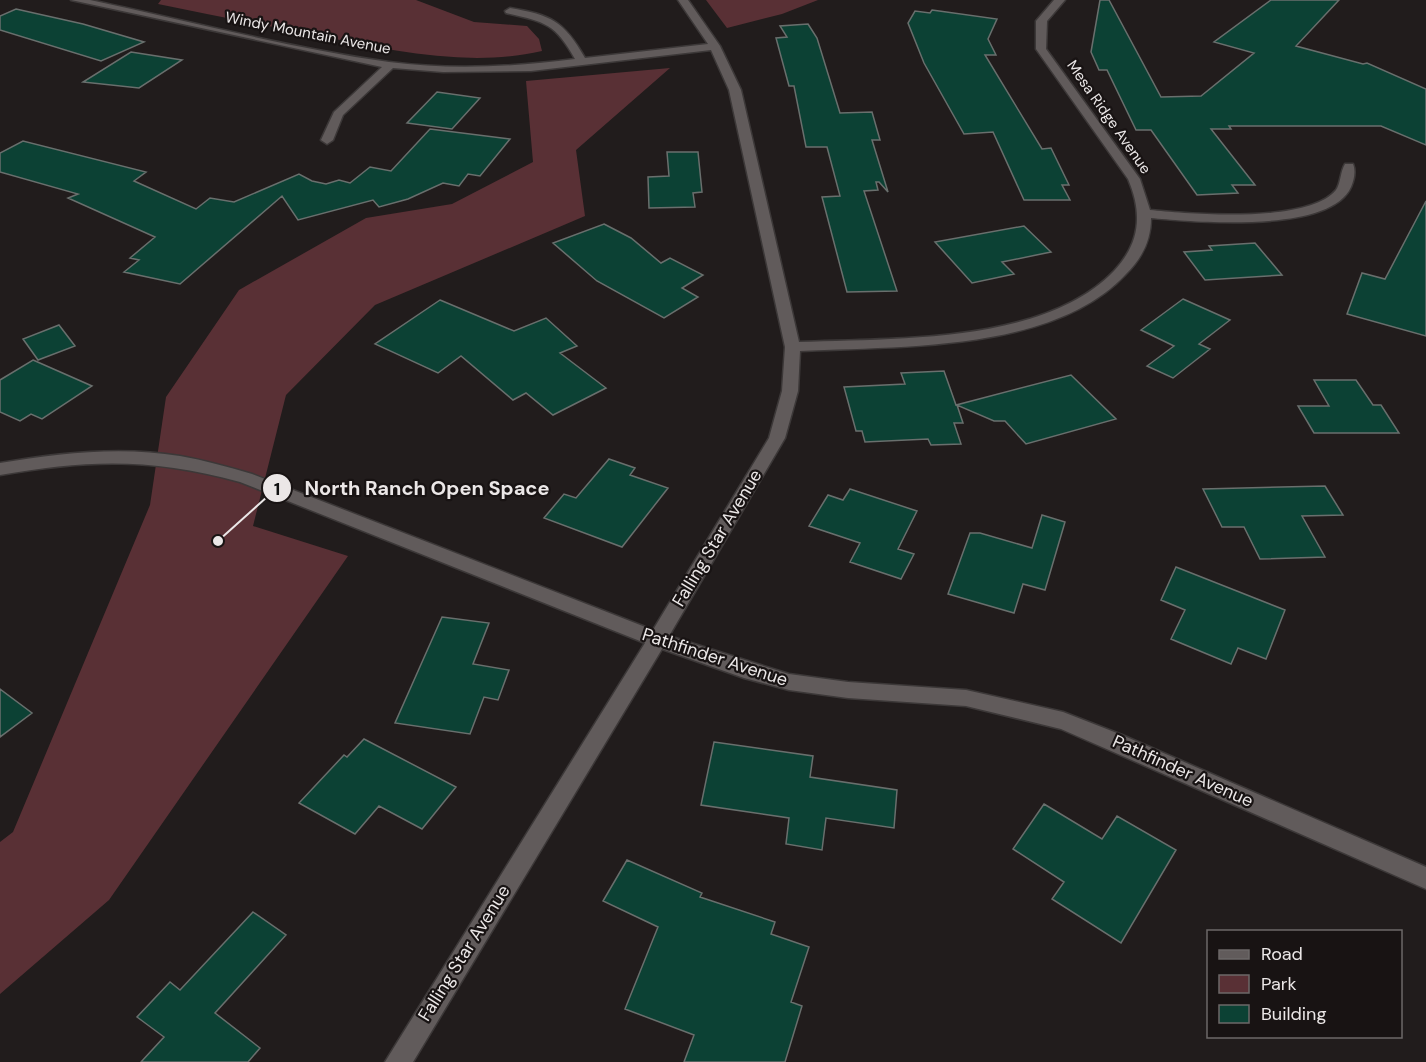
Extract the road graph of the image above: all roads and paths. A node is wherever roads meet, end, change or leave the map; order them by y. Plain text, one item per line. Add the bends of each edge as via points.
1 (76, 0) edge
2 (137, 0) edge
3 (683, 0) edge
4 (1060, 0) edge
5 (118, 9) junction
6 (510, 11) dead end
7 (715, 46) junction
8 (582, 62) junction
9 (390, 65) junction
10 (327, 140) dead end
11 (1349, 166) dead end
12 (1146, 213) junction
13 (793, 347) junction
14 (0, 469) edge
15 (657, 640) junction
16 (1426, 878) edge
17 (398, 1062) edge

1 - 5 street, Windy Mountain Avenue
2 - 5 street
3 - 7 street, Falling Star Avenue
4 - 12 street, Mesa Ridge Avenue via 1043,15 1037,33 1041,49 1134,179
5 - 9 street, Windy Mountain Avenue
6 - 8 street via 550,18 566,34
7 - 8 street, Windy Mountain Avenue
7 - 13 street, Falling Star Avenue via 735,90
8 - 9 street, Windy Mountain Avenue via 488,70
9 - 10 street via 338,114
11 - 12 street via 1346,185 1337,196 1305,211 1228,219
12 - 13 street, Mesa Ridge Avenue via 1142,244 1125,271 1095,295 1059,313 1020,326 976,334
13 - 15 street, Falling Star Avenue via 790,391 777,438
14 - 15 street, Pathfinder Avenue via 36,462 112,457 179,461 246,478
15 - 16 street, Pathfinder Avenue via 789,682 966,698 1063,721
15 - 17 street, Falling Star Avenue

